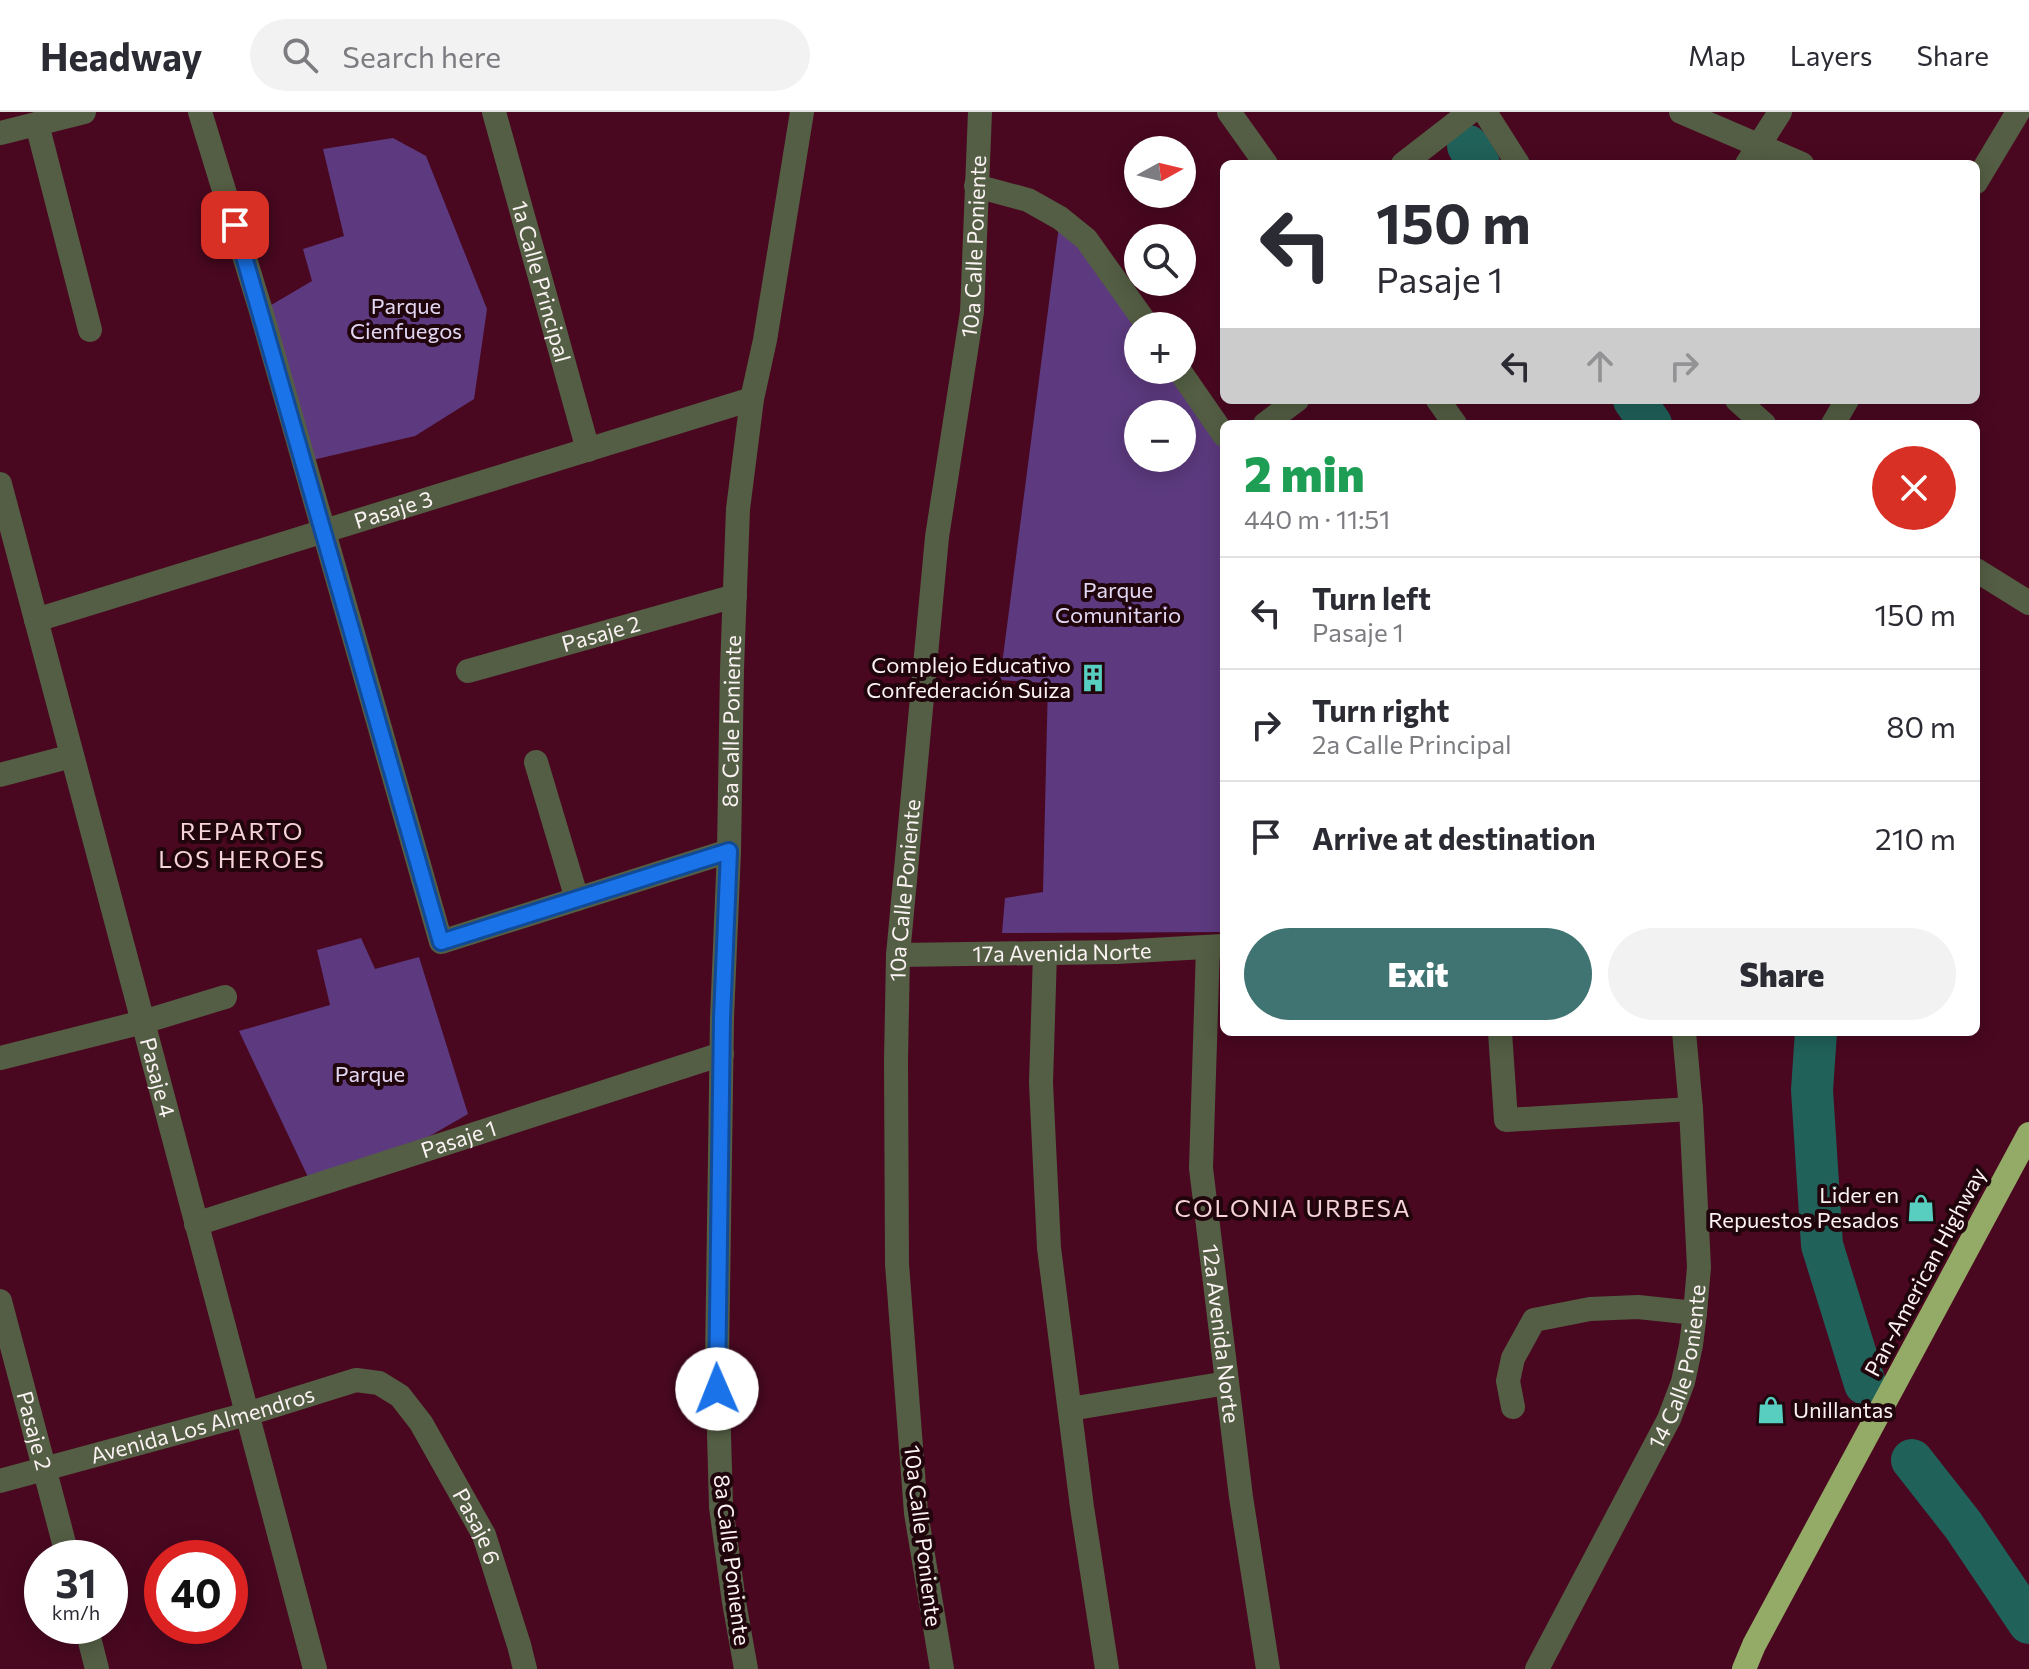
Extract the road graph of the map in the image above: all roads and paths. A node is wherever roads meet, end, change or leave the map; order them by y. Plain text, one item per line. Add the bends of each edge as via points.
1 (84, 112) edge
2 (200, 112) edge
3 (494, 112) edge
4 (802, 112) edge
5 (980, 112) edge
6 (1229, 112) edge
7 (1470, 112) edge
8 (1485, 112) edge
9 (1681, 112) edge
10 (1780, 112) edge
11 (2018, 112) edge
12 (37, 124) junction
13 (0, 133) edge
14 (1753, 155) edge
15 (1263, 160) edge
16 (1408, 160) edge
17 (1515, 160) edge
18 (1780, 160) edge
19 (1980, 175) edge
20 (976, 186) junction
21 (1138, 312) edge
22 (90, 330) dead end
23 (1189, 384) edge
24 (752, 399) junction
25 (1292, 404) edge
26 (1742, 404) edge
27 (1270, 420) edge
28 (1760, 420) edge
29 (1220, 429) edge
30 (588, 450) junction
31 (1, 495) edge
32 (324, 531) junction
33 (1980, 572) edge
34 (735, 596) junction
35 (2029, 603) edge
36 (36, 620) junction
37 (468, 671) dead end
38 (72, 756) junction
39 (536, 762) dead end
40 (0, 775) edge
41 (729, 851) junction
42 (577, 899) junction
43 (1216, 946) edge
44 (1045, 953) junction
45 (898, 955) junction
46 (225, 997) dead end
47 (143, 1022) junction
48 (1500, 1036) edge
49 (1684, 1036) edge
50 (722, 1054) junction
51 (0, 1058) edge
52 (1691, 1109) junction
53 (2029, 1134) edge
54 (196, 1224) junction
55 (0, 1301) edge
56 (1695, 1313) junction
57 (1227, 1383) junction
58 (400, 1396) joint
59 (1513, 1407) dead end
60 (1070, 1409) junction
61 (247, 1414) junction
62 (45, 1470) junction
63 (0, 1481) edge
64 (63, 1540) edge
65 (91, 1644) edge
66 (1753, 1657) edge
67 (97, 1669) edge
68 (315, 1669) edge
69 (525, 1669) edge
70 (746, 1669) edge
71 (942, 1669) edge
72 (1107, 1669) edge
73 (1268, 1669) edge
74 (1537, 1669) edge
75 (1744, 1669) edge

1 - 12 street
2 - 32 street
3 - 30 street, 1a Calle Principal
4 - 24 street, 8a Calle Poniente
5 - 20 street, 10a Calle Poniente
6 - 15 street
7 - 16 street
8 - 17 street
9 - 14 street
10 - 14 street
11 - 19 street
12 - 13 street
12 - 22 street
14 - 18 street
20 - 21 street via 1028,200 1060,218 1086,239
20 - 45 street, 10a Calle Poniente via 972,312 937,537
23 - 29 street
24 - 30 street, Pasaje 3
24 - 34 street, 8a Calle Poniente via 738,509
25 - 27 street
26 - 28 street
30 - 32 street, Pasaje 3
31 - 36 street, Pasaje 4
32 - 36 street, Pasaje 3
32 - 42 street via 441,942
33 - 35 street
34 - 37 street, Pasaje 2
34 - 41 street, 8a Calle Poniente
36 - 38 street, Pasaje 4
38 - 40 street
38 - 47 street, Pasaje 4
39 - 42 street
41 - 42 street
41 - 50 street, 8a Calle Poniente
43 - 44 street, 17a Avenida Norte
43 - 57 street, 12a Avenida Norte via 1201,1168
44 - 45 street, 17a Avenida Norte
44 - 60 street via 1041,1083 1049,1248
45 - 71 street, 10a Calle Poniente via 897,1264 916,1513
46 - 47 street
47 - 51 street
47 - 54 street, Pasaje 4
48 - 52 street via 1506,1120
49 - 52 street, 14 Calle Poniente
50 - 54 street, Pasaje 1
50 - 70 street, 8a Calle Poniente via 717,1360 721,1507
52 - 56 street, 14 Calle Poniente via 1699,1267
53 - 66 highway, Pan-American Highway
54 - 61 street, Pasaje 4
55 - 62 street, Pasaje 2
56 - 59 street via 1590,1309 1534,1320 1513,1358 1508,1381
56 - 74 street, 14 Calle Poniente via 1683,1382 1669,1419
57 - 60 street
57 - 73 street, 12a Avenida Norte
58 - 61 street, Avenida Los Almendros via 379,1383 356,1380
58 - 69 street, Pasaje 6 via 421,1423 484,1535
60 - 72 street
61 - 62 street, Avenida Los Almendros
61 - 68 street, Pasaje 4
62 - 63 street, Avenida Los Almendros
62 - 64 street, Pasaje 2
65 - 67 street
66 - 75 highway, Pan-American Highway

